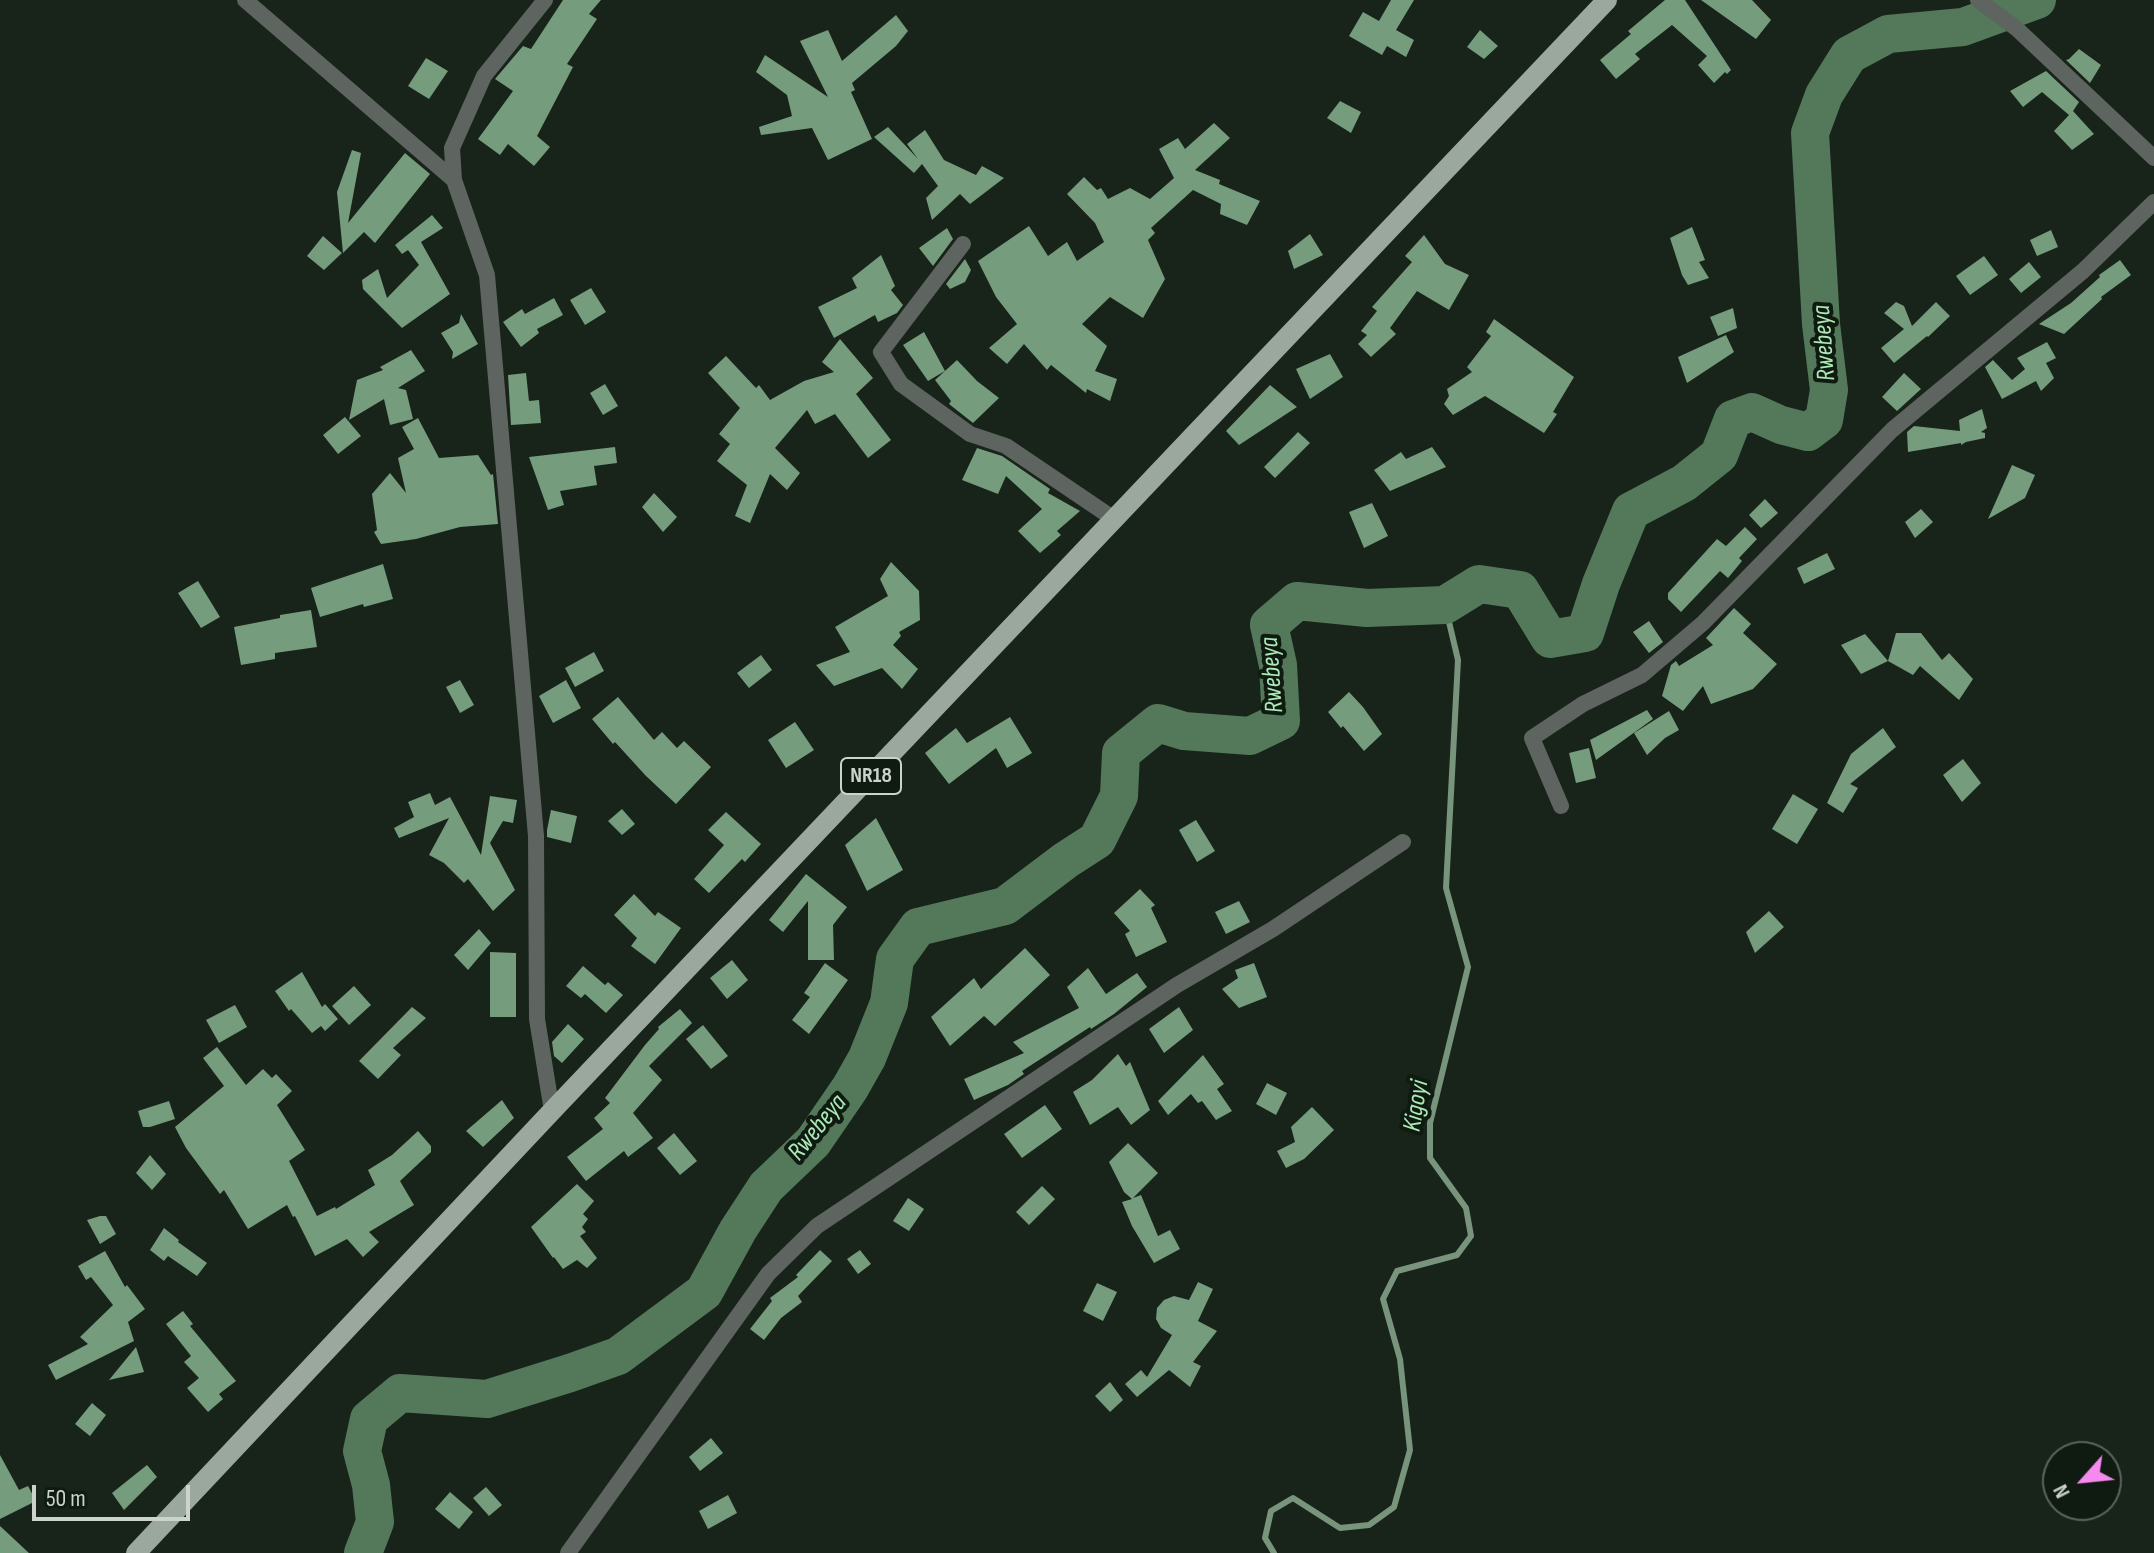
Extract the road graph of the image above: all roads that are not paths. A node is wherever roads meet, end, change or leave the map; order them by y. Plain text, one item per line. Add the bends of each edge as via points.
1 (245, 0) edge
2 (545, 0) edge
3 (1607, 0) edge
4 (1981, 2) edge
5 (2154, 158) edge
6 (454, 180) junction
7 (2154, 202) edge
8 (963, 244) dead end
9 (1114, 519) junction
10 (1561, 806) dead end
11 (1403, 842) dead end
12 (552, 1111) junction
13 (136, 1553) edge
14 (568, 1553) edge

1 - 6 street
2 - 6 street via 484,76 452,148
3 - 9 main road, NR18
4 - 5 street via 2016,28
6 - 12 street via 487,275 536,836 537,1019
7 - 10 street via 2083,271 1892,430 1703,623 1642,675 1583,704 1532,738
8 - 9 street via 881,352 901,384 970,434 1006,446
9 - 12 main road, NR18
11 - 14 street via 1273,929 1177,985 817,1226 768,1274
12 - 13 main road, NR18

